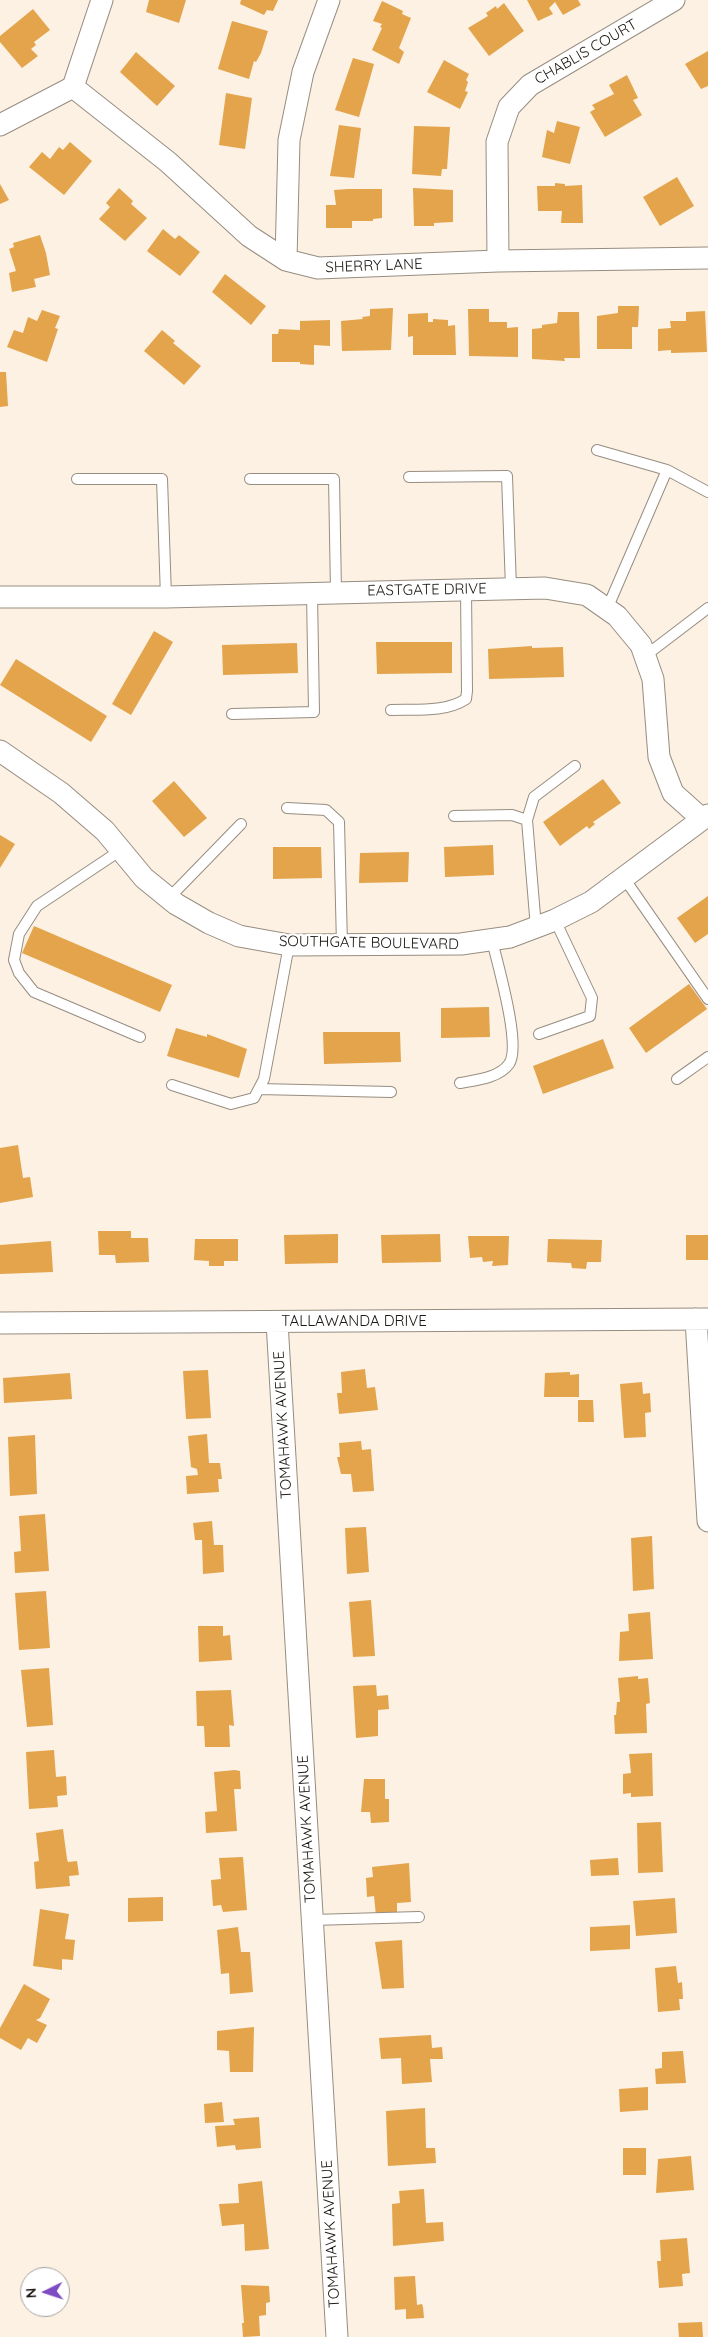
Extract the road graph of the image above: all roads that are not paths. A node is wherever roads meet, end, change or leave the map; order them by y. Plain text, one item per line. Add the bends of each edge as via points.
1 (102, 0) edge
2 (330, 0) edge
3 (674, 0) edge
4 (74, 86) junction
5 (0, 125) edge
6 (708, 258) edge
7 (286, 260) junction
8 (498, 261) junction
9 (597, 450) dead end
10 (666, 470) junction
11 (409, 477) dead end
12 (250, 478) dead end
13 (77, 479) dead end
14 (708, 492) edge
15 (511, 588) junction
16 (466, 589) junction
17 (336, 592) junction
18 (312, 593) junction
19 (166, 596) junction
20 (0, 597) edge
21 (708, 608) edge
22 (607, 609) junction
23 (645, 656) junction
24 (391, 710) dead end
25 (232, 714) dead end
26 (0, 751) edge
27 (575, 766) dead end
28 (287, 808) dead end
29 (454, 816) dead end
30 (705, 817) edge
31 (527, 820) junction
32 (242, 824) dead end
33 (121, 850) junction
34 (624, 878) junction
35 (170, 898) junction
36 (555, 920) junction
37 (536, 928) junction
38 (492, 940) junction
39 (289, 945) junction
40 (342, 945) junction
41 (708, 999) edge
42 (539, 1034) dead end
43 (140, 1037) dead end
44 (708, 1057) edge
45 (678, 1079) dead end
46 (460, 1083) dead end
47 (172, 1085) dead end
48 (259, 1089) junction
49 (391, 1092) dead end
50 (702, 1319) edge
51 (277, 1322) junction
52 (0, 1323) edge
53 (708, 1521) edge
54 (419, 1917) dead end
55 (312, 1920) junction
56 (337, 2337) edge

1 - 4 street
2 - 7 street via 303,72 289,140
3 - 8 street, CHABLIS COURT via 530,85 509,107 497,142
4 - 5 street
4 - 7 street, SHERRY LANE via 168,162 249,236
6 - 8 street, SHERRY LANE
7 - 8 street, SHERRY LANE via 318,268
9 - 10 lane
10 - 14 lane
10 - 22 lane
11 - 15 lane via 507,476
12 - 17 lane via 334,479
13 - 19 lane via 162,479
15 - 16 street, EASTGATE DRIVE
15 - 22 street, EASTGATE DRIVE via 545,588 587,595
16 - 17 street, EASTGATE DRIVE
16 - 24 lane via 466,699 459,704 438,708
17 - 18 street, EASTGATE DRIVE
18 - 19 street, EASTGATE DRIVE
18 - 25 lane via 314,712
19 - 20 street, EASTGATE DRIVE
21 - 23 lane
22 - 23 street, EASTGATE DRIVE via 641,644
23 - 30 street, EASTGATE DRIVE via 654,679 659,757 673,793
26 - 33 street, SOUTHGATE BOULEVARD via 61,793 106,831
27 - 31 lane via 534,797
28 - 40 lane via 326,810 339,822
29 - 31 lane via 512,815
30 - 34 street, SOUTHGATE BOULEVARD
31 - 37 lane
32 - 35 lane
33 - 35 street, SOUTHGATE BOULEVARD via 144,878
33 - 43 lane via 36,906 19,934 14,960 19,973 34,992
34 - 36 street, SOUTHGATE BOULEVARD via 591,902
34 - 41 lane
35 - 39 street, SOUTHGATE BOULEVARD via 209,923 239,936
36 - 37 street, SOUTHGATE BOULEVARD
36 - 42 lane via 592,998 590,1016
37 - 38 street, SOUTHGATE BOULEVARD
38 - 40 street, SOUTHGATE BOULEVARD via 461,944
38 - 46 lane via 511,1024 513,1048 510,1063 496,1074
39 - 40 street, SOUTHGATE BOULEVARD
39 - 48 lane via 264,1080
44 - 45 lane
47 - 48 lane via 231,1104 254,1098
48 - 49 lane
50 - 51 street, TALLAWANDA DRIVE
50 - 53 street
51 - 52 street, TALLAWANDA DRIVE
51 - 55 street, TOMAHAWK AVENUE
54 - 55 lane
55 - 56 street, TOMAHAWK AVENUE

